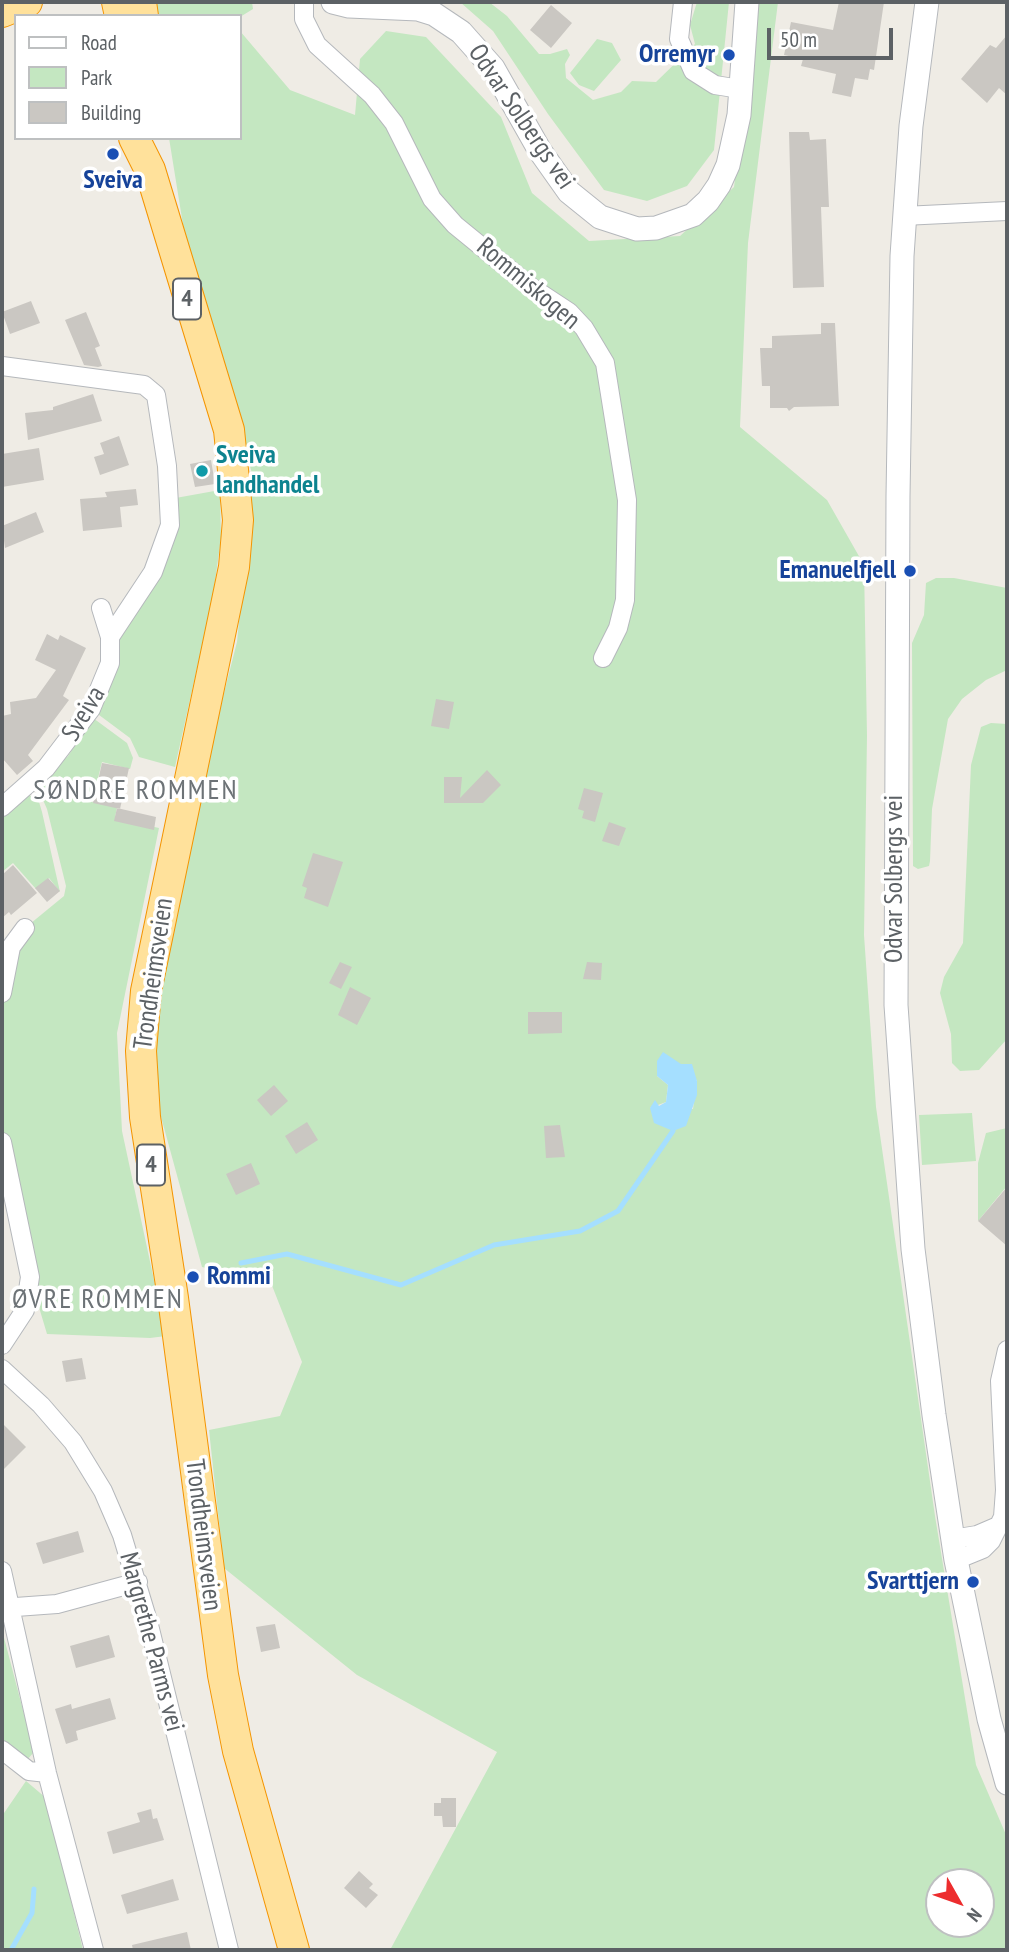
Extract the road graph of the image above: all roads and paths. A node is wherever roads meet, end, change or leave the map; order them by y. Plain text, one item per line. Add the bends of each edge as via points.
1 (27, 2) edge
2 (304, 2) edge
3 (333, 2) edge
4 (683, 2) edge
5 (747, 2) edge
6 (927, 2) edge
7 (2, 12) edge
8 (740, 89) junction
9 (135, 140) edge
10 (144, 140) edge
11 (153, 140) edge
12 (150, 170) junction
13 (1007, 211) edge
14 (903, 216) junction
15 (2, 366) edge
16 (101, 608) dead end
17 (110, 637) junction
18 (603, 658) dead end
19 (2, 807) edge
20 (26, 928) dead end
21 (2, 993) edge
22 (2, 1142) edge
23 (2, 1345) edge
24 (1007, 1350) edge
25 (2, 1369) edge
26 (954, 1549) junction
27 (2, 1571) edge
28 (138, 1582) junction
29 (6, 1608) edge
30 (2, 1750) edge
31 (47, 1773) junction
32 (1007, 1783) edge
33 (94, 1950) edge
34 (229, 1950) edge
35 (293, 1950) edge

1 - 7 highway
2 - 18 street, Rommiskogen via 304,19 317,45 372,95 394,123 432,199 531,287 569,312 605,363 627,500 625,600
3 - 8 street, Odvar Solbergs vei via 418,9 461,32 493,68 569,192 618,225 637,229 674,224 708,201 728,165
4 - 8 street via 679,39 693,71 715,85
5 - 8 street, Odvar Solbergs vei
6 - 14 street, Odvar Solbergs vei
9 - 12 highway, Trondheimsveien / 4
10 - 12 highway
11 - 12 highway, Trondheimsveien / 4
12 - 35 highway, Trondheimsveien / 4 via 229,430 238,520 234,567 146,991 141,1051 145,1117 222,1675 238,1751
13 - 14 street
14 - 26 street, Odvar Solbergs vei via 894,902 898,1053 913,1249
15 - 17 street, Sveiva via 144,385 156,395 170,524 153,572
16 - 17 street, Sveiva
17 - 19 street, Sveiva via 105,680 81,725 46,768
20 - 21 street via 10,947
22 - 23 street via 30,1277 25,1310
24 - 26 street via 1000,1381 1005,1504 998,1526
25 - 28 street, Margrethe Parms vei via 48,1412 89,1466 122,1535
26 - 32 street, Odvar Solbergs vei
27 - 29 street
28 - 29 street via 57,1604
28 - 34 street, Margrethe Parms vei
29 - 31 street
30 - 31 street via 29,1771
31 - 33 street

